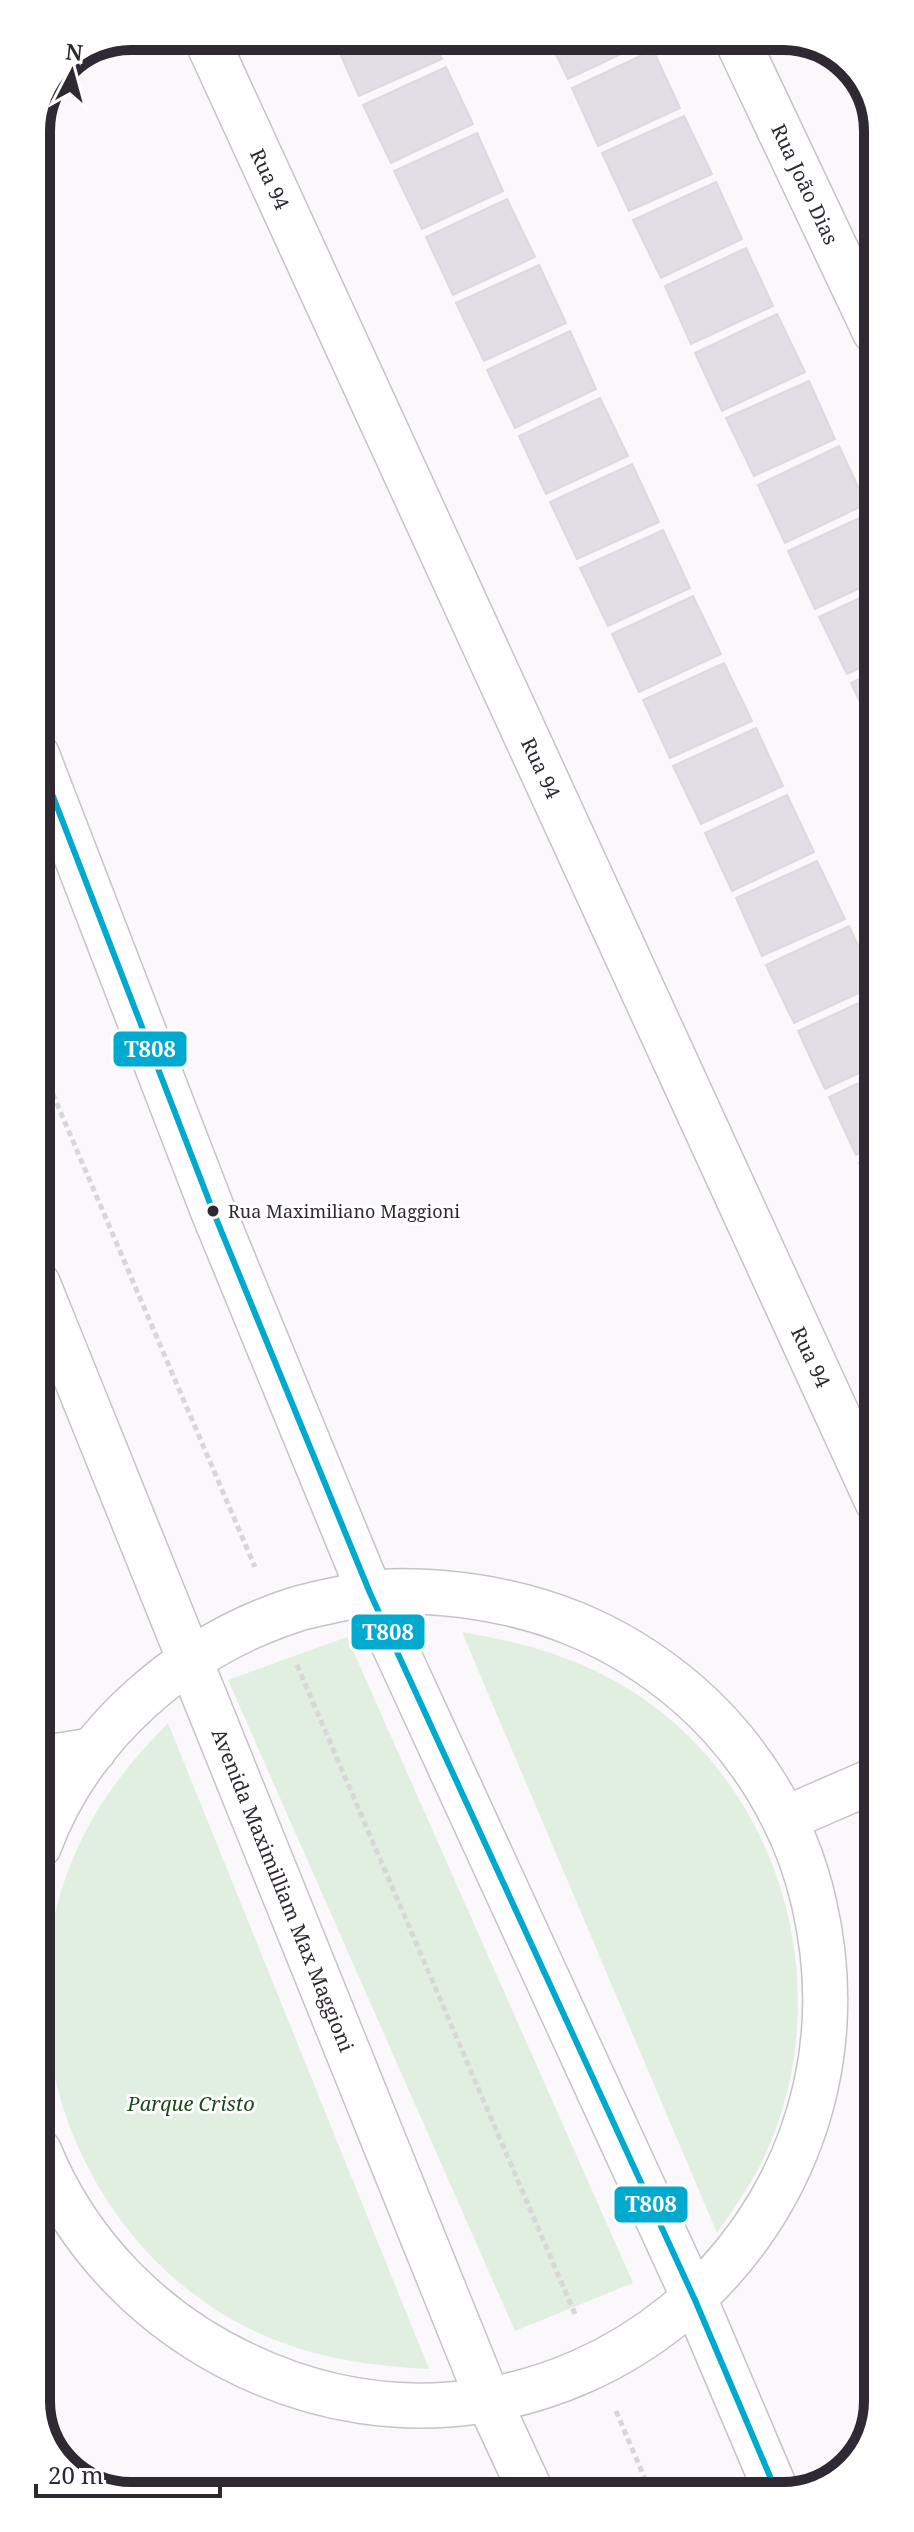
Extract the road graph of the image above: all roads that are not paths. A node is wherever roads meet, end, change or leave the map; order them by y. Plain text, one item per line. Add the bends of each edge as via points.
1 (211, 50) edge
2 (742, 50) edge
3 (864, 309) edge
4 (50, 789) edge
5 (50, 1314) edge
6 (864, 1473) edge
7 (370, 1593) junction
8 (190, 1659) junction
9 (94, 1750) junction
10 (50, 1757) edge
11 (864, 1785) edge
12 (785, 1819) junction
13 (50, 1823) edge
14 (50, 2182) edge
15 (695, 2300) junction
16 (488, 2399) junction
17 (526, 2482) edge
18 (772, 2482) edge

1 - 6 street, Rua 94
2 - 3 street, Rua João Dias
4 - 7 street via 213,1211
5 - 8 street, Avenida Maximilliam Max Maggioni
7 - 8 street via 296,1609
7 - 12 street via 487,1597 608,1638 662,1672 711,1714 751,1763
7 - 15 street
8 - 9 street via 143,1696
8 - 16 street, Avenida Maximilliam Max Maggioni
9 - 10 street
9 - 13 street
11 - 12 street
12 - 15 street via 808,1877 823,1940 826,2004 821,2067 806,2129 780,2188 746,2242
14 - 16 street via 117,2274 207,2347 315,2392 430,2405
15 - 16 street via 596,2365
15 - 18 street
16 - 17 street, Avenida Maximilliam Max Maggioni

